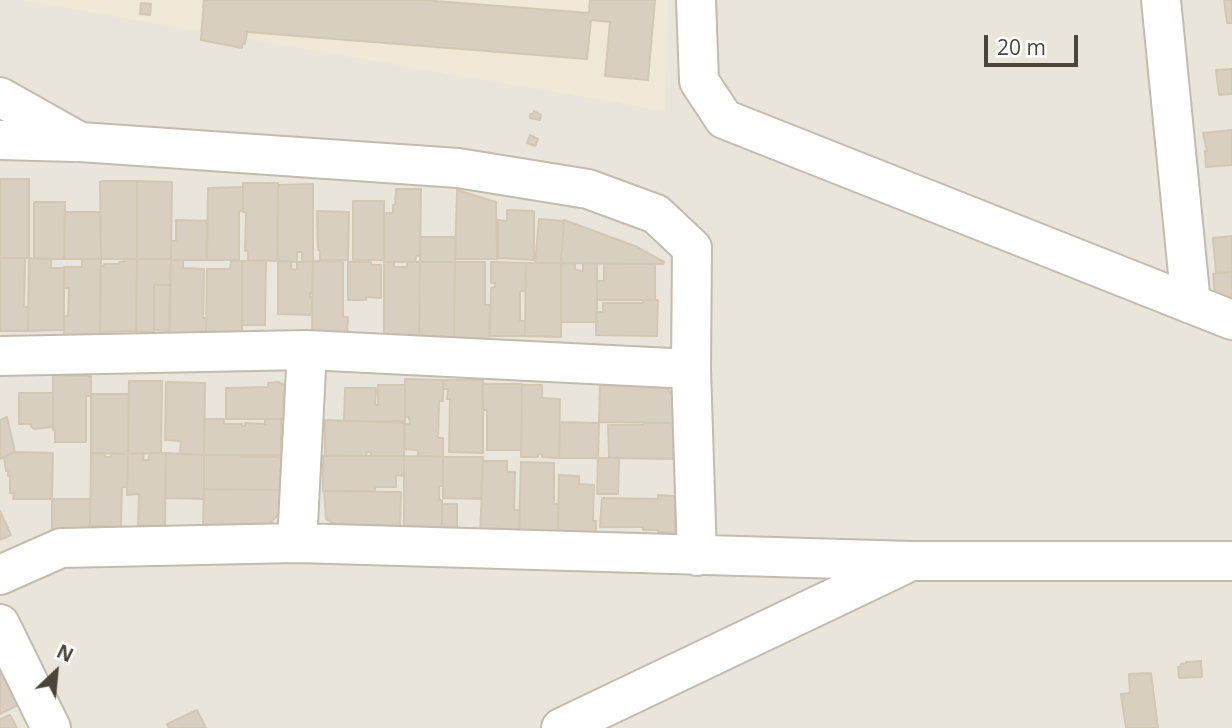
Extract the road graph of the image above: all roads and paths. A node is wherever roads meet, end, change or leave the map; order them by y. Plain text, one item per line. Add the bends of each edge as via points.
1 (696, 0) edge
2 (1161, 0) edge
3 (0, 97) edge
4 (0, 140) edge
5 (80, 142) junction
6 (1191, 304) junction
7 (1232, 320) edge
8 (307, 350) junction
9 (0, 356) edge
10 (691, 369) junction
11 (297, 543) junction
12 (697, 556) junction
13 (911, 561) junction
14 (1232, 561) edge
15 (0, 575) edge
16 (0, 624) edge
17 (51, 728) edge
18 (561, 728) edge

1 - 6 street via 699,81 724,120
2 - 6 street
3 - 5 street
4 - 5 street
5 - 10 street via 458,168 588,189 656,214 692,248
6 - 7 street
8 - 9 street
8 - 10 street
8 - 11 street
10 - 12 street
11 - 12 street
11 - 15 street via 61,548
12 - 13 street
13 - 14 street
13 - 18 street
16 - 17 street

